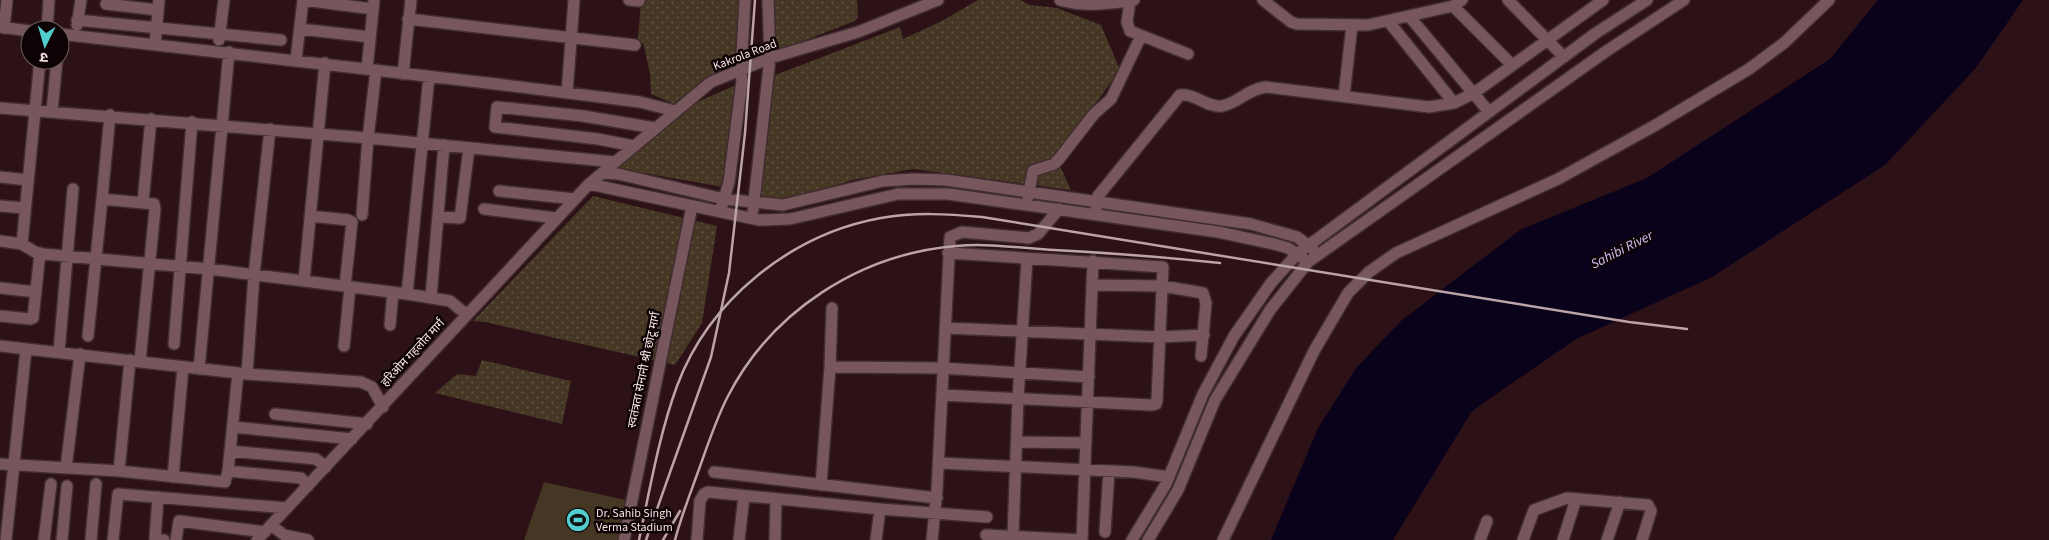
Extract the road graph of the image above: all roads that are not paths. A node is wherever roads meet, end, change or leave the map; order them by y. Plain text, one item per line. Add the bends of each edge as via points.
1 (7, 0) edge
2 (49, 0) edge
3 (80, 0) edge
4 (224, 0) edge
5 (303, 0) edge
6 (411, 0) edge
7 (574, 0) edge
8 (745, 0) edge
9 (768, 0) edge
10 (938, 0) edge
11 (1060, 0) edge
12 (1266, 0) edge
13 (1508, 0) edge
14 (1603, 0) edge
15 (1647, 0) edge
16 (1684, 0) edge
17 (1829, 0) edge
18 (1132, 1) edge
19 (1457, 3) edge
20 (106, 4) dead end
21 (374, 4) edge
22 (159, 5) edge
23 (1632, 5) edge
24 (1409, 16) junction
25 (408, 19) junction
26 (48, 20) edge
27 (77, 20) junction
28 (1389, 22) junction
29 (1352, 25) junction
30 (2, 28) edge
31 (157, 28) junction
32 (300, 29) junction
33 (20, 30) edge
34 (219, 34) junction
35 (70, 35) edge
36 (75, 35) junction
37 (572, 36) junction
38 (1141, 36) junction
39 (370, 37) junction
40 (1548, 39) junction
41 (281, 40) dead end
42 (155, 45) junction
43 (635, 45) dead end
44 (223, 52) junction
45 (1188, 54) dead end
46 (1564, 57) junction
47 (770, 58) junction
48 (296, 60) junction
49 (325, 63) junction
50 (1512, 65) junction
51 (372, 69) junction
52 (39, 70) edge
53 (56, 70) edge
54 (741, 70) junction
55 (402, 74) junction
56 (429, 78) junction
57 (566, 93) junction
58 (1474, 93) junction
59 (1344, 96) junction
60 (1454, 103) junction
61 (0, 108) edge
62 (34, 110) junction
63 (52, 111) junction
64 (675, 111) junction
65 (1489, 112) junction
66 (110, 115) junction
67 (151, 119) junction
68 (192, 122) junction
69 (222, 124) junction
70 (655, 128) junction
71 (270, 129) junction
72 (318, 134) junction
73 (368, 138) junction
74 (422, 143) junction
75 (444, 146) junction
76 (634, 146) junction
77 (469, 148) junction
78 (615, 162) junction
79 (602, 173) junction
80 (0, 177) edge
81 (28, 180) junction
82 (589, 184) junction
83 (74, 189) dead end
84 (499, 191) dead end
85 (1029, 192) junction
86 (102, 199) junction
87 (575, 199) junction
88 (724, 199) junction
89 (143, 202) junction
90 (754, 203) junction
91 (1027, 204) junction
92 (0, 206) edge
93 (692, 206) junction
94 (25, 208) junction
95 (1096, 208) junction
96 (484, 209) dead end
97 (1059, 209) junction
98 (720, 212) junction
99 (362, 215) dead end
100 (310, 216) junction
101 (438, 217) junction
102 (556, 218) junction
103 (751, 219) junction
104 (0, 241) edge
105 (22, 244) junction
106 (1308, 245) junction
107 (40, 253) junction
108 (948, 253) junction
109 (1297, 254) junction
110 (1318, 254) junction
111 (68, 256) junction
112 (96, 259) junction
113 (1027, 259) junction
114 (1093, 261) junction
115 (1308, 262) junction
116 (152, 264) junction
117 (180, 266) junction
118 (208, 270) junction
119 (254, 275) junction
120 (304, 281) junction
121 (1092, 285) junction
122 (348, 286) junction
123 (1162, 286) junction
124 (0, 288) edge
125 (36, 292) junction
126 (393, 292) junction
127 (407, 294) junction
128 (431, 297) junction
129 (832, 308) dead end
130 (467, 315) junction
131 (0, 316) edge
132 (390, 325) dead end
133 (945, 328) junction
134 (1022, 331) junction
135 (1091, 334) junction
136 (1204, 335) junction
137 (88, 336) dead end
138 (1159, 337) junction
139 (174, 344) dead end
140 (0, 346) edge
141 (344, 346) dead end
142 (26, 349) junction
143 (59, 352) junction
144 (80, 354) junction
145 (1201, 356) dead end
146 (135, 360) junction
147 (183, 367) junction
148 (830, 367) junction
149 (199, 368) junction
150 (942, 368) junction
151 (1021, 372) junction
152 (242, 373) junction
153 (1090, 377) junction
154 (942, 395) junction
155 (1018, 399) junction
156 (1088, 402) junction
157 (383, 407) junction
158 (275, 414) dead end
159 (367, 424) junction
160 (232, 427) junction
161 (352, 439) junction
162 (1017, 442) junction
163 (1086, 443) junction
164 (230, 451) junction
165 (939, 463) junction
166 (0, 464) edge
167 (14, 465) junction
168 (326, 467) junction
169 (66, 468) junction
170 (1016, 468) junction
171 (119, 471) junction
172 (228, 471) junction
173 (1084, 471) junction
174 (1109, 471) junction
175 (714, 472) dead end
176 (173, 477) junction
177 (1169, 477) junction
178 (51, 484) dead end
179 (96, 484) dead end
180 (821, 485) junction
181 (67, 486) dead end
182 (308, 486) junction
183 (744, 496) junction
184 (158, 498) junction
185 (936, 498) junction
186 (181, 499) junction
187 (776, 499) junction
188 (1576, 499) junction
189 (1620, 502) junction
190 (287, 508) junction
191 (880, 509) junction
192 (935, 514) junction
193 (987, 516) dead end
194 (1486, 521) dead end
195 (178, 522) junction
196 (264, 532) edge
197 (1105, 532) dead end
198 (986, 535) dead end
199 (1009, 537) edge
200 (6, 540) edge
201 (44, 540) edge
202 (62, 540) edge
203 (91, 540) edge
204 (113, 540) edge
205 (164, 540) edge
206 (176, 540) edge
207 (308, 540) edge
208 (624, 540) edge
209 (697, 540) edge
210 (739, 540) edge
211 (774, 540) edge
212 (876, 540) edge
213 (932, 540) edge
214 (1132, 540) edge
215 (1148, 540) edge
216 (1223, 540) edge
217 (1480, 540) edge
218 (1523, 540) edge
219 (1563, 540) edge
220 (1608, 540) edge
221 (1642, 540) edge

1 - 30 street
2 - 26 street
3 - 27 street
4 - 34 street
5 - 21 street
5 - 32 street
6 - 25 street
7 - 37 street
8 - 54 street
9 - 47 street
10 - 47 street, Kakrola Road via 858,32
11 - 18 street via 1094,5
12 - 29 street via 1297,24
13 - 40 street
14 - 40 street
15 - 23 street
16 - 110 street
17 - 216 street via 1784,43 1749,69 1654,126 1558,179 1396,253 1369,272 1348,293 1314,351
18 - 38 street via 1127,27
19 - 24 street
19 - 50 street
20 - 22 street
21 - 39 street
22 - 31 street
23 - 46 street
24 - 28 street
24 - 58 street
25 - 37 street
25 - 55 street
27 - 31 street
27 - 36 street
28 - 29 street
28 - 60 street
29 - 59 street
30 - 33 street
31 - 34 street
31 - 42 street
32 - 39 street
32 - 48 street
34 - 41 street
34 - 44 street
35 - 36 street
36 - 42 street
37 - 43 street
37 - 57 street
38 - 45 street
38 - 85 street via 1111,99 1094,114 1054,164 1033,171
39 - 51 street
40 - 46 street
40 - 50 street
42 - 44 street
44 - 48 street
44 - 69 street
46 - 65 street
47 - 54 street, Kakrola Road
47 - 90 street
48 - 49 street
49 - 51 street
49 - 72 street
50 - 58 street
51 - 55 street
51 - 73 street
52 - 62 street
53 - 63 street
54 - 64 street, Kakrola Road via 711,82
54 - 88 street via 735,140
55 - 56 street
56 - 57 street
56 - 74 street
57 - 64 street via 640,102
58 - 60 street
58 - 65 street
59 - 60 street via 1429,107
59 - 95 street via 1266,87 1251,89 1229,104 1214,106 1180,95 1098,196
61 - 62 street
62 - 63 street
62 - 81 street
63 - 66 street
64 - 70 street, Kakrola Road
65 - 106 street
66 - 67 street
66 - 86 street
67 - 68 street
67 - 89 street
68 - 69 street
68 - 117 street
69 - 71 street
69 - 118 street
70 - 76 street, Kakrola Road
70 - 76 street via 583,116 497,108 495,127
71 - 72 street
71 - 119 street
72 - 73 street
72 - 100 street
73 - 74 street
73 - 99 street
74 - 75 street
74 - 127 street
75 - 77 street
75 - 101 street
76 - 78 street, Kakrola Road
77 - 78 street
77 - 101 street via 460,218
78 - 79 street, Kakrola Road
79 - 82 street, Kakrola Road
79 - 88 street
80 - 81 street
81 - 94 street
82 - 87 street, हरिओम गहलोत मार्ग
82 - 93 street
83 - 111 street
84 - 87 street
85 - 90 street via 914,178 883,181 784,205
85 - 91 street
85 - 95 street
86 - 89 street
86 - 112 street
87 - 102 street, हरिओम गहलोत मार्ग
88 - 90 street
88 - 98 street
89 - 116 street via 155,206
90 - 103 street
91 - 97 street
91 - 103 street via 916,193 883,196 790,219
92 - 94 street
93 - 98 street
93 - 208 street, स्वतंत्रता सेनानी श्री छोटू मार्ग
94 - 105 street
95 - 97 street
95 - 106 street via 1251,224 1286,233
95 - 109 street via 1274,244
96 - 102 street
97 - 108 street via 1034,237 1023,239 954,233 950,236
98 - 103 street
100 - 120 street
100 - 122 street via 352,222
101 - 128 street
102 - 130 street, हरिओम गहलोत मार्ग
104 - 105 street
105 - 107 street
106 - 109 street
106 - 110 street
107 - 111 street
107 - 125 street
108 - 113 street
108 - 133 street
109 - 115 street
109 - 177 street via 1271,282 1234,336 1203,394
110 - 115 street
111 - 112 street
111 - 143 street
112 - 116 street
112 - 137 street
113 - 114 street
113 - 134 street
114 - 121 street
114 - 123 street via 1163,267
115 - 215 street via 1270,310 1215,400 1178,490
116 - 117 street
116 - 146 street
117 - 118 street
117 - 139 street
118 - 119 street
118 - 149 street
119 - 120 street
119 - 152 street
120 - 122 street
121 - 123 street
121 - 135 street
122 - 126 street
122 - 141 street
123 - 136 street via 1203,292 1206,303
123 - 138 street
124 - 125 street
125 - 131 street via 32,319
126 - 127 street
126 - 132 street
127 - 128 street
128 - 130 street via 450,301
129 - 148 street
130 - 157 street, हरिओम गहलोत मार्ग
133 - 134 street
133 - 150 street
134 - 135 street
134 - 151 street
135 - 138 street
135 - 153 street
136 - 138 street
136 - 145 street
138 - 156 street via 1156,404
140 - 142 street
142 - 143 street
142 - 167 street
143 - 144 street
144 - 146 street
144 - 169 street
146 - 147 street
146 - 171 street
147 - 149 street
147 - 176 street
148 - 150 street
148 - 180 street
149 - 152 street
150 - 151 street
150 - 154 street
151 - 153 street
151 - 155 street
152 - 157 street via 361,382 372,387
152 - 160 street
153 - 156 street
154 - 155 street
154 - 165 street
155 - 156 street
155 - 162 street
156 - 163 street
157 - 159 street, हरिओम गहलोत मार्ग
158 - 159 street
159 - 161 street, हरिओम गहलोत मार्ग
160 - 161 street
160 - 164 street
161 - 168 street, हरिओम गहलोत मार्ग
162 - 163 street
162 - 170 street
163 - 173 street
164 - 168 street via 316,459
164 - 172 street
165 - 170 street
165 - 185 street
166 - 167 street
167 - 169 street
167 - 200 street
168 - 182 street, हरिओम गहलोत मार्ग
169 - 171 street
170 - 173 street
170 - 199 street
171 - 176 street
172 - 176 street via 226,482
172 - 182 street via 301,478
173 - 174 street
173 - 199 street via 1082,540
174 - 177 street
174 - 197 street
175 - 180 street
177 - 214 street
178 - 201 street
179 - 203 street
180 - 185 street
181 - 202 street
182 - 190 street, हरिओम गहलोत मार्ग
183 - 187 street
183 - 209 street via 704,494 700,501
183 - 210 street
184 - 186 street
184 - 204 street via 118,494
184 - 205 street via 155,539
185 - 192 street
186 - 190 street
186 - 195 street
187 - 191 street
187 - 211 street
188 - 189 street
188 - 218 street via 1564,499 1534,510
188 - 219 street
189 - 220 street
189 - 221 street via 1645,504 1650,508
190 - 196 street, हरिओम गहलोत मार्ग
191 - 192 street
191 - 212 street
192 - 193 street
192 - 213 street
194 - 217 street
195 - 196 street
195 - 206 street
196 - 207 street
198 - 199 street

